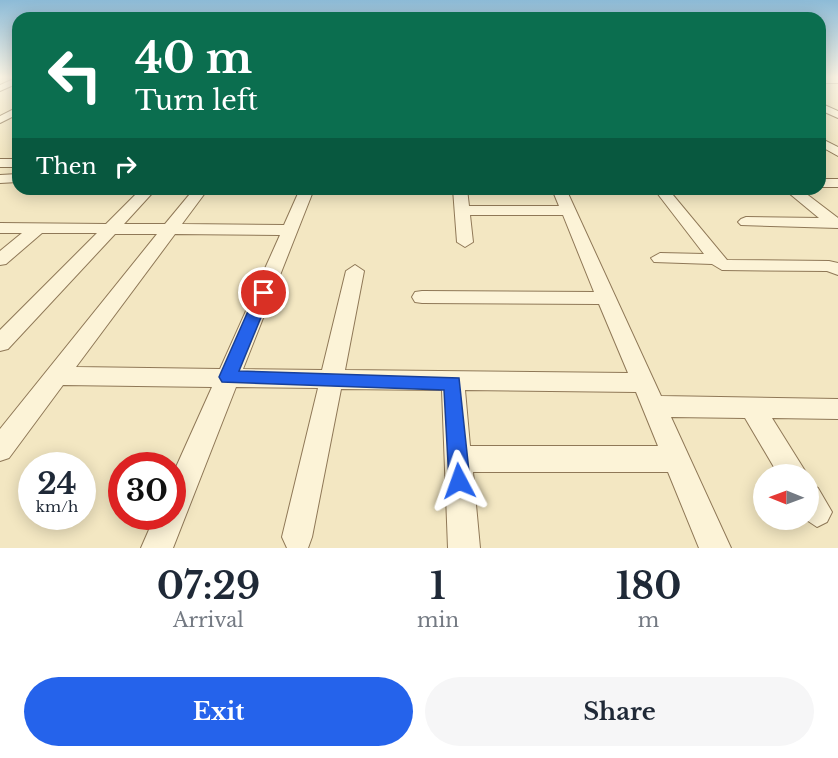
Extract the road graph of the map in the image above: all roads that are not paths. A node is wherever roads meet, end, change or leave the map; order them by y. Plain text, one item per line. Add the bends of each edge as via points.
1 (826, 139) edge
2 (838, 152) edge
3 (143, 195) edge
4 (196, 195) edge
5 (305, 195) edge
6 (461, 195) edge
7 (562, 195) edge
8 (665, 195) edge
9 (799, 195) edge
10 (568, 210) junction
11 (462, 211) junction
12 (746, 222) dead end
13 (837, 223) edge
14 (0, 228) edge
15 (38, 228) junction
16 (112, 228) junction
17 (171, 228) junction
18 (290, 230) junction
19 (465, 242) dead end
20 (660, 258) dead end
21 (717, 259) junction
22 (0, 260) edge
23 (838, 269) edge
24 (355, 271) dead end
25 (422, 297) dead end
26 (607, 298) junction
27 (0, 343) edge
28 (58, 376) junction
29 (228, 377) junction
30 (331, 378) junction
31 (453, 383) junction
32 (645, 383) junction
33 (656, 406) junction
34 (751, 406) junction
35 (838, 409) edge
36 (0, 450) edge
37 (458, 459) junction
38 (678, 459) junction
39 (787, 464) edge
40 (186, 478) edge
41 (164, 530) edge
42 (297, 537) dead end
43 (157, 548) edge
44 (464, 548) edge
45 (715, 548) edge

1 - 2 street
3 - 16 street
4 - 17 street
5 - 18 street
6 - 11 street
7 - 10 street
8 - 21 street
9 - 13 street
10 - 11 street
10 - 26 street
11 - 19 street
12 - 13 street
14 - 15 street
15 - 16 street
15 - 22 street
16 - 17 street
16 - 27 street
17 - 18 street
17 - 28 street
18 - 29 street
20 - 21 street
21 - 23 street via 722,265
24 - 30 street
25 - 26 street
26 - 32 street
28 - 29 street
28 - 36 street
29 - 30 street
29 - 40 street
30 - 31 street
30 - 42 street
31 - 32 street
31 - 37 street
32 - 33 street
33 - 34 street
33 - 38 street
34 - 35 street
34 - 39 street
37 - 38 street
37 - 44 street
38 - 45 street
41 - 43 street

